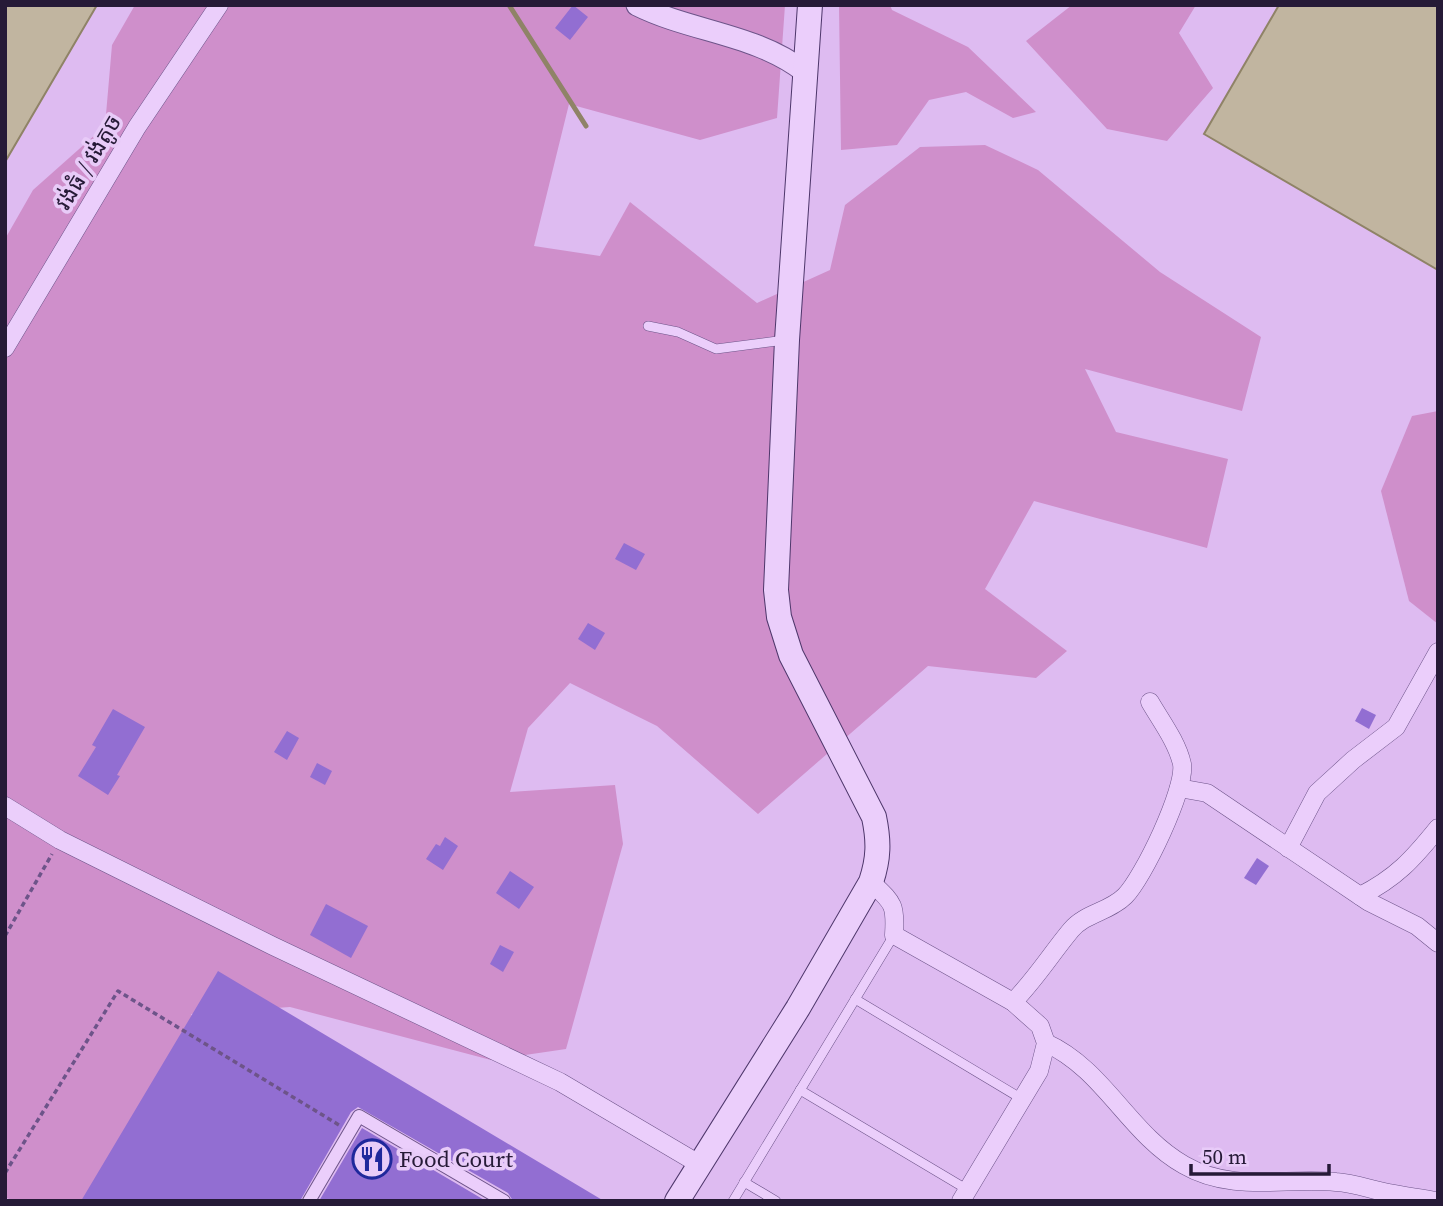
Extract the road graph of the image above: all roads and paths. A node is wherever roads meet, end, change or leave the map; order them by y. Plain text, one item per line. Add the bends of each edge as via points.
1 (219, 5) edge
2 (637, 5) edge
3 (810, 5) edge
4 (805, 72) junction
5 (648, 326) dead end
6 (787, 340) junction
7 (5, 348) edge
8 (1438, 652) edge
9 (1150, 702) dead end
10 (1179, 788) junction
11 (8, 815) edge
12 (1438, 828) edge
13 (60, 840) junction
14 (1288, 848) junction
15 (871, 882) junction
16 (1360, 895) junction
17 (894, 935) junction
18 (5, 936) edge
19 (1438, 943) edge
20 (855, 999) junction
21 (1013, 1002) junction
22 (1045, 1043) junction
23 (800, 1090) junction
24 (1022, 1099) junction
25 (350, 1132) junction
26 (699, 1164) junction
27 (5, 1173) edge
28 (744, 1182) junction
29 (965, 1195) edge
30 (1390, 1197) edge
31 (310, 1201) edge
32 (503, 1201) edge
33 (677, 1201) edge
34 (733, 1201) edge
35 (776, 1201) edge
36 (1436, 1201) edge

1 - 7 street, វង់ធំ / វង់តូច via 137,127
2 - 4 street via 663,18 773,51
3 - 4 main road
4 - 6 main road
5 - 6 lane via 678,332 716,349
6 - 15 main road via 776,590 779,617 791,655 874,817 880,843
8 - 14 street via 1396,727 1317,793
9 - 10 street via 1182,766
10 - 14 street via 1207,793
10 - 21 street via 1142,871 1125,896 1072,929
11 - 13 street
12 - 16 street via 1385,884
13 - 18 path
13 - 26 street via 560,1082
14 - 16 street
15 - 17 street via 895,911
15 - 26 main road via 799,1008
16 - 19 street via 1418,926
17 - 20 lane
17 - 21 street
20 - 23 lane
20 - 24 lane
21 - 22 street via 1040,1026
22 - 24 street via 1039,1071
22 - 30 street via 1087,1070 1160,1149 1208,1177 1244,1183 1337,1182
23 - 28 lane
23 - 29 lane
24 - 29 street
25 - 27 path via 118,991
25 - 31 street
25 - 32 street via 359,1116
26 - 33 main road
28 - 34 lane
28 - 35 lane
30 - 36 street

